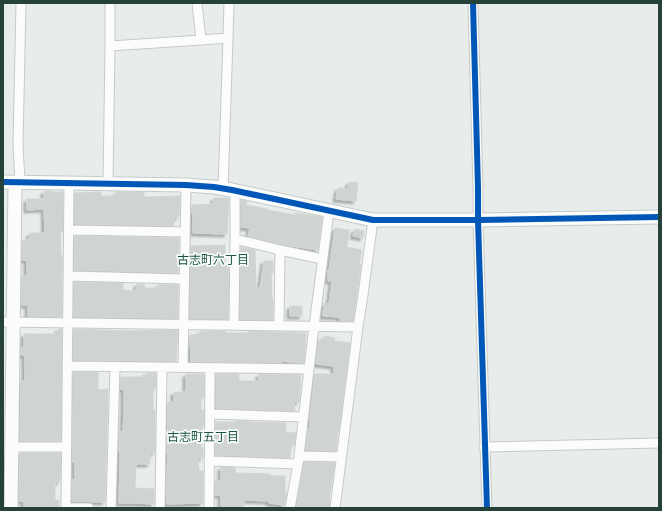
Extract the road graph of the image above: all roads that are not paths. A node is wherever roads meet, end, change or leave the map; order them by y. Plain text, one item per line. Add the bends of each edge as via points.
1 (21, 3) edge
2 (110, 3) edge
3 (197, 3) edge
4 (229, 3) edge
5 (473, 3) edge
6 (228, 38) junction
7 (201, 40) junction
8 (110, 46) junction
9 (12, 182) edge
10 (69, 183) junction
11 (108, 184) junction
12 (186, 185) junction
13 (229, 190) junction
14 (328, 211) junction
15 (659, 217) edge
16 (373, 220) junction
17 (478, 220) junction
18 (69, 230) junction
19 (185, 232) junction
20 (235, 239) junction
21 (280, 250) junction
22 (322, 259) junction
23 (68, 276) junction
24 (184, 279) junction
25 (8, 322) edge
26 (68, 322) junction
27 (184, 324) junction
28 (234, 325) junction
29 (279, 325) junction
30 (314, 326) junction
31 (358, 327) junction
32 (67, 366) junction
33 (115, 367) junction
34 (162, 367) junction
35 (183, 367) junction
36 (210, 368) junction
37 (309, 369) junction
38 (210, 414) junction
39 (8, 417) edge
40 (303, 417) junction
41 (659, 443) edge
42 (12, 447) junction
43 (66, 447) junction
44 (484, 448) junction
45 (341, 457) junction
46 (298, 460) junction
47 (209, 461) junction
48 (11, 508) edge
49 (66, 508) edge
50 (88, 508) edge
51 (111, 508) edge
52 (160, 508) edge
53 (208, 508) edge
54 (290, 508) edge
55 (335, 508) edge
56 (486, 508) edge

1 - 9 street via 18,144
2 - 8 street
3 - 7 street
4 - 6 street
5 - 17 street
6 - 7 street
6 - 13 street
7 - 8 street
8 - 11 street
9 - 10 street
9 - 25 street
10 - 11 street
10 - 18 street
11 - 12 street
12 - 13 street
12 - 19 street
13 - 14 street
13 - 20 street
14 - 16 street
14 - 22 street
15 - 17 street
16 - 17 street
16 - 31 street
17 - 44 street
18 - 19 street
18 - 23 street
19 - 24 street
20 - 21 street
20 - 28 street
21 - 22 street
21 - 29 street
22 - 30 street
23 - 24 street
23 - 26 street
24 - 27 street
25 - 26 street
25 - 39 street
26 - 27 street
26 - 32 street
27 - 28 street
27 - 35 street
28 - 29 street
29 - 30 street
30 - 31 street
30 - 37 street
31 - 45 street
32 - 33 street
32 - 43 street
33 - 34 street
33 - 51 street
34 - 35 street
34 - 52 street
35 - 36 street
36 - 37 street
36 - 38 street
37 - 40 street
38 - 40 street
38 - 47 street
39 - 42 street
40 - 46 street
41 - 44 street
42 - 43 street
42 - 48 street
43 - 49 street
44 - 56 street
45 - 46 street
45 - 55 street
46 - 47 street
46 - 54 street
47 - 53 street
49 - 50 street

